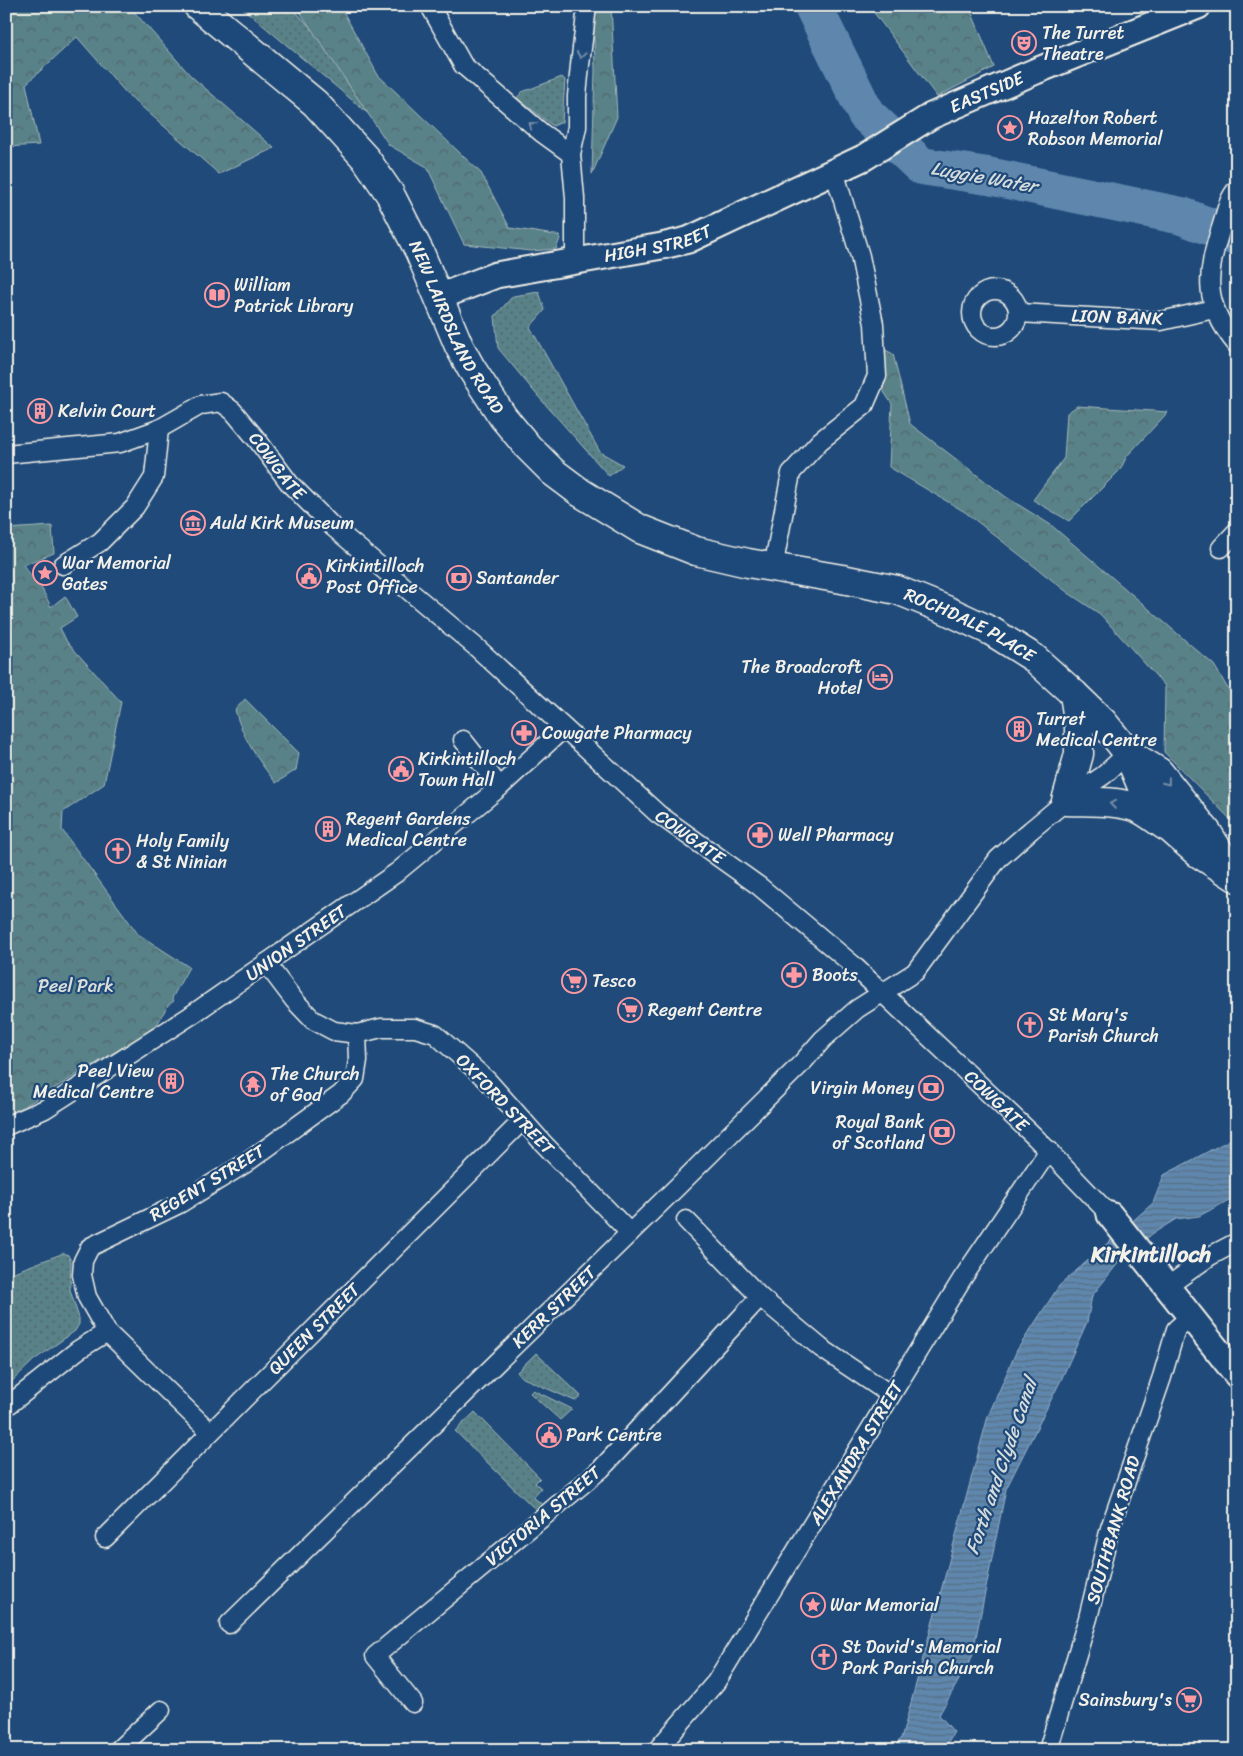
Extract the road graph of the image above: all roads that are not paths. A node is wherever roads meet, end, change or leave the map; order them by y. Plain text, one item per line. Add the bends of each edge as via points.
1 (198, 6) edge
2 (430, 6) edge
3 (587, 6) edge
4 (1188, 8) edge
5 (571, 154) junction
6 (865, 157) joint
7 (834, 171) junction
8 (1234, 192) edge
9 (575, 261) junction
10 (439, 297) junction
11 (1214, 309) junction
12 (1019, 313) dead end
13 (1237, 345) edge
14 (159, 429) junction
15 (6, 454) edge
16 (1237, 531) edge
17 (1221, 548) dead end
18 (63, 565) dead end
19 (773, 568) junction
20 (1074, 694) junction
21 (564, 728) junction
22 (463, 740) dead end
23 (1128, 754) junction
24 (500, 787) junction
25 (1066, 801) junction
26 (1172, 831) junction
27 (1236, 877) edge
28 (266, 964) junction
29 (882, 994) junction
30 (356, 1034) junction
31 (523, 1120) junction
32 (6, 1126) edge
33 (1049, 1150) junction
34 (1110, 1215) joint
35 (686, 1220) dead end
36 (630, 1233) junction
37 (1237, 1242) edge
38 (1162, 1279) junction
39 (760, 1297) junction
40 (1190, 1317) junction
41 (107, 1332) junction
42 (1237, 1375) edge
43 (891, 1395) junction
44 (6, 1407) edge
45 (210, 1432) junction
46 (105, 1538) dead end
47 (229, 1624) dead end
48 (413, 1703) dead end
49 (161, 1710) dead end
50 (118, 1750) edge
51 (657, 1750) edge
52 (1048, 1750) edge

1 - 10 main road, NEW LAIRDSLAND ROAD via 315,103 366,159 390,194
5 -> 2 street via 463,65
3 -> 5 street via 577,96 577,127
4 - 6 street, EASTSIDE via 931,116
5 - 9 street
6 - 7 street, HIGH STREET
7 - 9 street, HIGH STREET via 688,240
7 - 19 street via 860,256 874,324 877,376 864,406 820,441 791,473
8 - 11 street via 1212,260 1209,286
9 - 10 street, HIGH STREET via 496,275
10 - 19 main road, NEW LAIRDSLAND ROAD via 470,368 503,417 554,472 581,493 640,529 696,551
11 - 12 street, LION BANK via 1161,321
11 - 13 street via 1223,328
14 - 15 street via 120,443
14 - 18 street via 154,477 135,507 100,542
14 - 21 street, COWGATE via 202,405 221,402 258,441 290,484 333,527 476,647
16 - 17 street
19 - 20 main road, ROCHDALE PLACE via 897,590 944,609 991,631 1034,658
20 - 23 main road, ROCHDALE PLACE via 1110,730
20 - 25 main road via 1080,726 1079,754
21 - 24 street, UNION STREET
21 - 29 street, COWGATE via 658,814 759,886 852,964
22 - 24 street
23 - 25 street, KERR STREET
23 - 26 main road via 1142,787
23 -> 27 main road via 1159,772 1207,832
24 - 28 street, UNION STREET via 396,873
26 -> 25 main road via 1138,808
25 - 29 street, KERR STREET via 998,859 915,972
26 - 27 main road
28 - 30 street, OXFORD STREET via 313,1020 334,1031
28 - 32 street, UNION STREET via 45,1109
29 - 33 street, COWGATE
29 - 36 street, KERR STREET via 857,1009 823,1039
30 - 31 street, OXFORD STREET via 381,1028 415,1028 435,1034 487,1080
30 - 41 street, REGENT STREET via 358,1060 355,1079 341,1094 238,1168 179,1204 90,1247 83,1261 82,1276 87,1297
31 - 36 street, OXFORD STREET
31 - 45 street, QUEEN STREET
33 - 34 street, COWGATE
33 - 43 street, ALEXANDRA STREET via 982,1248
34 - 38 street, COWGATE
35 - 39 street
36 - 47 street, KERR STREET
37 - 38 street
38 - 40 street, COWGATE
39 - 43 street via 821,1348
39 - 48 street, VICTORIA STREET via 601,1469 375,1656
40 - 42 street, COWGATE
40 - 52 street, SOUTHBANK ROAD via 1176,1329 1113,1519 1088,1618
41 - 44 street via 78,1350
41 - 45 street, REGENT STREET
43 - 51 street, ALEXANDRA STREET via 716,1682
45 - 46 street, QUEEN STREET
49 - 50 street

